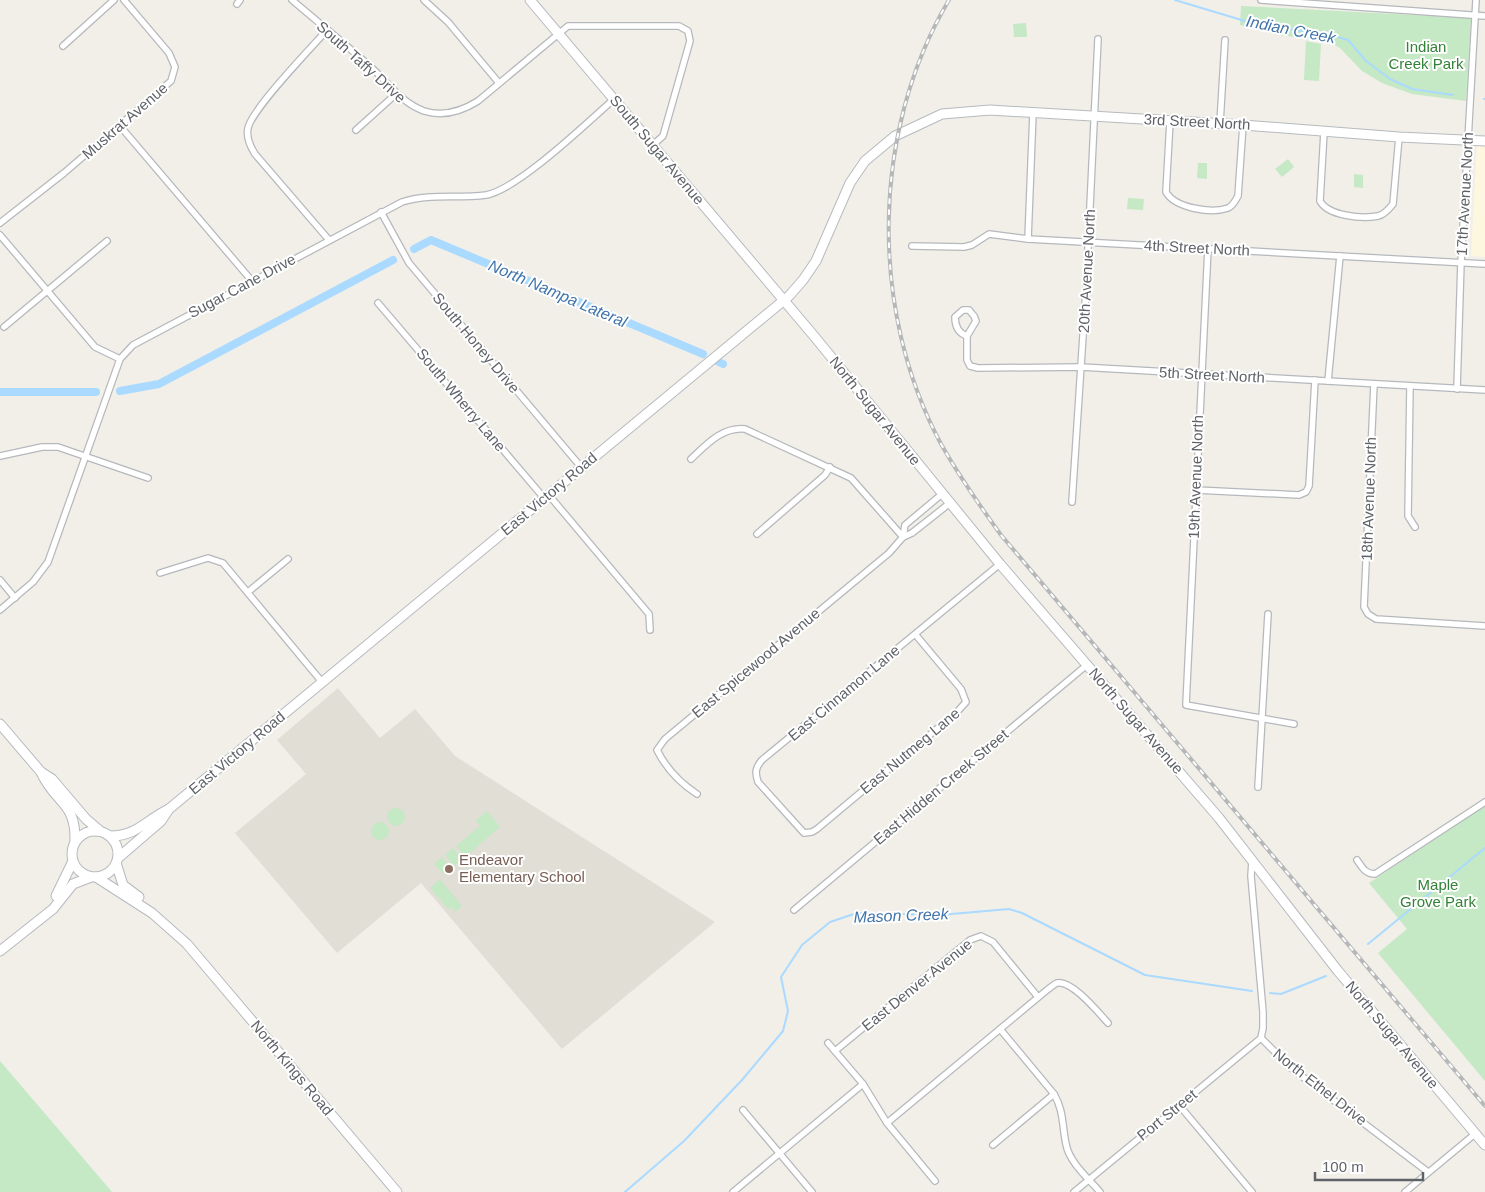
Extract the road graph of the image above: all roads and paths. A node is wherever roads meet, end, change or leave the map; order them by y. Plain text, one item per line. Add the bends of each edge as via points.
1 (114, 0) edge
2 (124, 0) edge
3 (292, 0) edge
4 (424, 0) edge
5 (530, 0) edge
6 (1261, 0) edge
7 (1476, 0) edge
8 (1350, 3) edge
9 (1475, 16) junction
10 (1485, 16) edge
11 (326, 30) junction
12 (559, 34) junction
13 (1098, 39) dead end
14 (1225, 40) dead end
15 (63, 46) dead end
16 (500, 83) junction
17 (396, 94) junction
18 (614, 99) junction
19 (1033, 113) junction
20 (1094, 116) junction
21 (1170, 121) junction
22 (1220, 124) junction
23 (1243, 125) junction
24 (120, 126) junction
25 (356, 130) dead end
26 (1324, 132) junction
27 (1399, 137) junction
28 (1469, 140) junction
29 (1485, 141) edge
30 (884, 143) joint
31 (654, 145) junction
32 (381, 212) junction
33 (0, 223) edge
34 (0, 235) edge
35 (1028, 238) junction
36 (328, 240) junction
37 (107, 241) dead end
38 (1089, 242) junction
39 (912, 246) dead end
40 (1208, 248) junction
41 (1340, 256) junction
42 (1461, 262) junction
43 (1485, 264) edge
44 (252, 281) junction
45 (48, 291) junction
46 (783, 300) junction
47 (378, 303) dead end
48 (4, 327) dead end
49 (967, 336) junction
50 (120, 359) junction
51 (1081, 367) junction
52 (1200, 374) junction
53 (1315, 380) junction
54 (1328, 381) junction
55 (1374, 384) junction
56 (1410, 386) junction
57 (1457, 389) junction
58 (1485, 390) edge
59 (86, 455) junction
60 (0, 456) edge
61 (691, 459) dead end
62 (582, 467) junction
63 (830, 467) junction
64 (148, 478) dead end
65 (1196, 490) junction
66 (942, 494) junction
67 (546, 496) junction
68 (1072, 502) dead end
69 (950, 503) junction
70 (1415, 527) dead end
71 (757, 534) dead end
72 (903, 537) junction
73 (288, 559) dead end
74 (1000, 564) junction
75 (160, 573) dead end
76 (0, 580) edge
77 (248, 592) junction
78 (14, 598) junction
79 (0, 610) edge
80 (1268, 614) dead end
81 (1485, 626) edge
82 (650, 630) dead end
83 (915, 634) junction
84 (1088, 664) junction
85 (322, 682) junction
86 (1262, 718) junction
87 (0, 724) edge
88 (1294, 724) dead end
89 (41, 772) junction
90 (1258, 787) dead end
91 (697, 794) dead end
92 (1485, 802) edge
93 (169, 809) junction
94 (100, 831) junction
95 (808, 833) joint
96 (110, 836) junction
97 (75, 841) junction
98 (1252, 859) junction
99 (1357, 860) dead end
100 (73, 861) junction
101 (117, 861) junction
102 (93, 877) junction
103 (794, 910) dead end
104 (30, 926) junction
105 (187, 944) junction
106 (0, 951) edge
107 (1038, 996) junction
108 (1108, 1023) dead end
109 (1000, 1029) junction
110 (1261, 1038) junction
111 (828, 1042) dead end
112 (835, 1052) junction
113 (863, 1084) junction
114 (1054, 1094) junction
115 (1179, 1106) junction
116 (743, 1110) dead end
117 (887, 1123) junction
118 (1476, 1133) junction
119 (1485, 1144) edge
120 (993, 1145) dead end
121 (780, 1154) junction
122 (1428, 1172) junction
123 (1089, 1180) junction
124 (934, 1181) dead end
125 (397, 1192) edge
126 (733, 1192) edge
127 (812, 1192) edge
128 (1074, 1192) edge
129 (1100, 1192) edge
130 (1252, 1192) edge
131 (1405, 1192) edge

1 - 15 street
2 - 24 street, Muskrat Avenue via 169,53 175,67 166,87
3 - 11 street, South Taffy Drive
4 - 16 street via 448,22
5 - 12 street, South Sugar Avenue
6 - 8 street
7 - 9 street, 17th Avenue North
8 - 9 street
9 - 10 street
9 - 28 street, 17th Avenue North
11 - 17 street, South Taffy Drive via 373,69
11 - 36 street via 255,113 248,130 255,154
12 - 16 street, South Taffy Drive
12 - 18 street, South Sugar Avenue
12 - 31 street, South Taffy Drive via 568,26 679,26 688,32 690,41 663,136
13 - 20 street, 20th Avenue North
14 - 22 street
16 - 17 street, South Taffy Drive via 478,101 453,112 425,112
17 - 25 street
18 - 31 street, South Sugar Avenue
18 - 32 street, Sugar Cane Drive via 509,187 486,195 415,197
19 - 20 street, 3rd Street North
19 - 30 street, 3rd Street North via 990,110 942,114 911,126
19 - 35 street
20 - 21 street, 3rd Street North
20 - 38 street, 20th Avenue North
21 - 22 street, 3rd Street North
21 - 23 street via 1166,192 1177,204 1214,210 1234,205 1238,196
22 - 23 street, 3rd Street North
23 - 26 street, 3rd Street North
24 - 33 street, Muskrat Avenue
24 - 44 street
26 - 27 street, 3rd Street North
26 - 27 street via 1320,201 1332,213 1351,215 1378,216 1393,204
27 - 28 street, 3rd Street North
28 - 29 street, 3rd Street North
28 - 42 street, 17th Avenue North
30 - 46 street, East Victory Road via 865,161 850,183 816,261
31 - 46 street, South Sugar Avenue
32 - 36 street, Sugar Cane Drive
32 - 62 street, South Honey Drive via 409,263
34 - 45 street
35 - 38 street, 4th Street North
35 - 39 street, 4th Street North via 989,234 964,247
36 - 44 street, Sugar Cane Drive
37 - 45 street
38 - 40 street, 4th Street North
38 - 51 street, 20th Avenue North
40 - 41 street, 4th Street North
40 - 52 street, 19th Avenue North
41 - 42 street, 4th Street North
41 - 54 street
42 - 43 street, 4th Street North
42 - 57 street, 17th Avenue North
44 - 50 street, Sugar Cane Drive via 143,338
45 - 48 street
45 - 50 street via 95,346
46 - 62 street, East Victory Road
46 - 66 street, North Sugar Avenue
47 - 67 street, South Wherry Lane
49 - 49 street via 957,329 955,318 958,313 969,310 976,321
49 - 51 street, 5th Street North via 970,366
50 - 59 street, Sugar Cane Drive
51 - 52 street, 5th Street North
51 - 68 street, 20th Avenue North
52 - 53 street, 5th Street North
52 - 65 street, 19th Avenue North
53 - 54 street, 5th Street North
53 - 65 street via 1309,486 1306,492 1299,495
54 - 55 street, 5th Street North
55 - 56 street, 5th Street North
55 - 81 street, 18th Avenue North via 1364,607 1376,619
56 - 57 street, 5th Street North
56 - 70 street via 1408,516
57 - 58 street, 5th Street North
59 - 60 street via 51,447
59 - 64 street
59 - 78 street, Sugar Cane Drive via 48,562 33,582
61 - 63 street via 725,431 736,428 745,429
62 - 67 street, East Victory Road
63 - 71 street via 825,475
63 - 72 street via 851,478
65 - 86 street, 19th Avenue North via 1186,704
66 - 69 street, North Sugar Avenue
66 - 72 street, East Spicewood Avenue via 905,525
67 - 82 street, South Wherry Lane via 649,614
67 - 85 street, East Victory Road
69 - 72 street, East Spicewood Avenue
69 - 74 street, North Sugar Avenue
72 - 91 street, East Spicewood Avenue via 889,553 665,739 657,750 663,761 685,786
73 - 77 street
74 - 83 street, East Cinnamon Lane
74 - 84 street, North Sugar Avenue
75 - 77 street via 215,558
76 - 78 street
77 - 85 street
78 - 79 street, Sugar Cane Drive
80 - 86 street
83 - 95 street, East Nutmeg Lane via 961,689 966,702 817,829
83 - 95 street, East Cinnamon Lane via 757,767 758,782 799,830
84 - 98 street, North Sugar Avenue
84 - 103 street, East Hidden Creek Street
85 - 93 street, East Victory Road
86 - 88 street
86 - 90 street
87 - 89 street
89 - 94 street via 52,779
89 - 97 street via 46,784 72,814
92 - 99 street via 1375,874 1363,869
93 - 96 street, East Victory Road via 135,832
93 - 101 street, East Victory Road via 161,821
94 - 96 street
94 - 97 street via 86,832
96 - 101 street via 117,846
97 - 100 street
98 - 110 street, North Ethel Drive via 1264,1028
98 - 118 street, North Sugar Avenue via 1338,971
100 - 102 street via 79,871
100 - 104 street via 58,894
101 - 102 street via 108,873
101 - 105 street, North Kings Road via 123,885 165,915
102 - 104 street via 73,884 53,909
102 - 105 street, North Kings Road via 152,913
104 - 106 street
105 - 125 street, North Kings Road
107 - 108 street via 1058,983 1066,984
107 - 109 street
107 - 112 street, East Denver Avenue via 992,942 981,936 970,940
109 - 114 street
109 - 117 street
110 - 115 street, Port Street
110 - 122 street, North Ethel Drive via 1291,1068
111 - 112 street
112 - 113 street
113 - 117 street
113 - 121 street
114 - 120 street
114 - 123 street via 1061,1105 1066,1144 1072,1159
115 - 123 street, Port Street
115 - 130 street
116 - 121 street
117 - 124 street
118 - 119 street, North Sugar Avenue
118 - 122 street
121 - 126 street
121 - 127 street
122 - 131 street
123 - 128 street, Port Street
123 - 129 street

